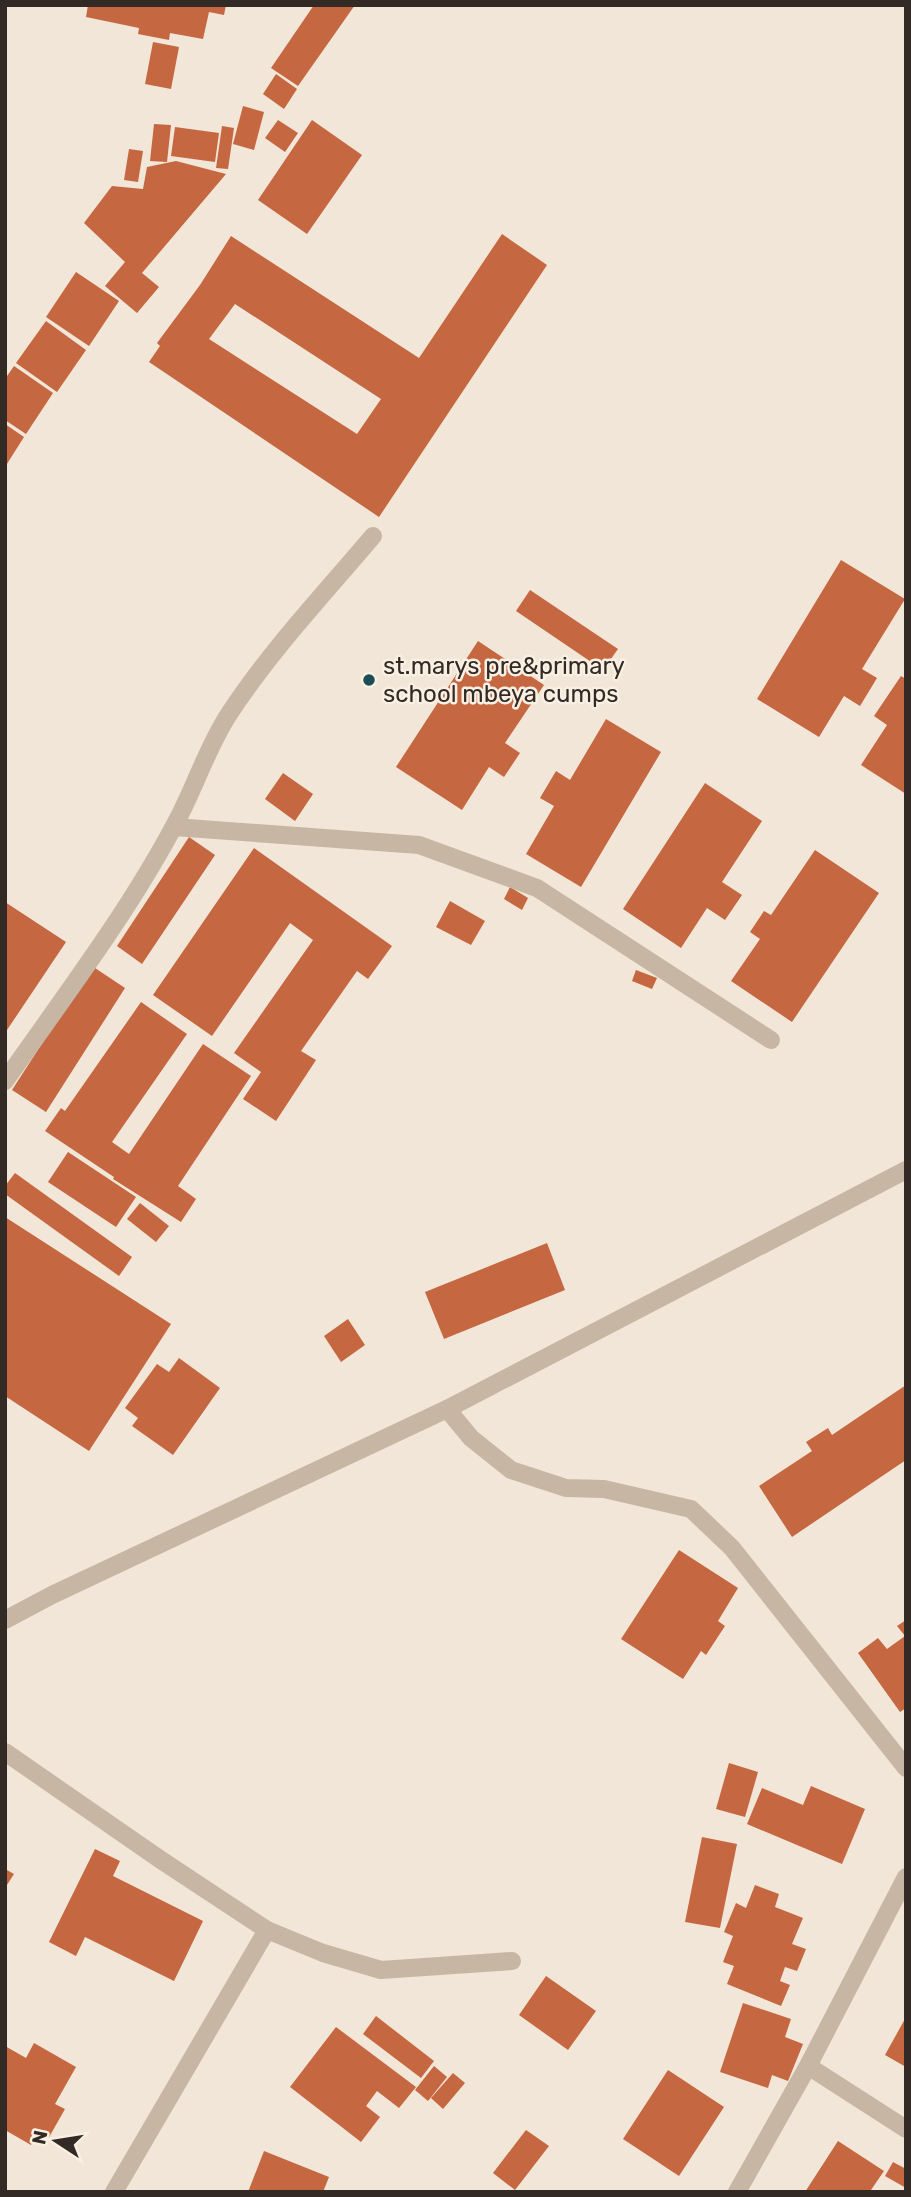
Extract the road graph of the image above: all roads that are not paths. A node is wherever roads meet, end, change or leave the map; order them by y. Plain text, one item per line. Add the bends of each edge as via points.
1 (373, 536) dead end
2 (174, 827) junction
3 (771, 1040) dead end
4 (5, 1081) edge
5 (906, 1170) edge
6 (447, 1409) junction
7 (5, 1620) edge
8 (5, 1752) edge
9 (906, 1768) edge
10 (906, 1877) edge
11 (267, 1930) junction
12 (512, 1961) dead end
13 (808, 2066) junction
14 (906, 2129) edge
15 (114, 2192) edge
16 (737, 2192) edge

1 - 2 street via 228,715
2 - 3 street via 419,845 537,887
2 - 4 street
5 - 6 street
6 - 7 street
6 - 9 street via 471,1438 511,1470 566,1488 604,1489 691,1509 732,1548
8 - 11 street
10 - 13 street
11 - 12 street via 381,1970
11 - 15 street
13 - 14 street
13 - 16 street

